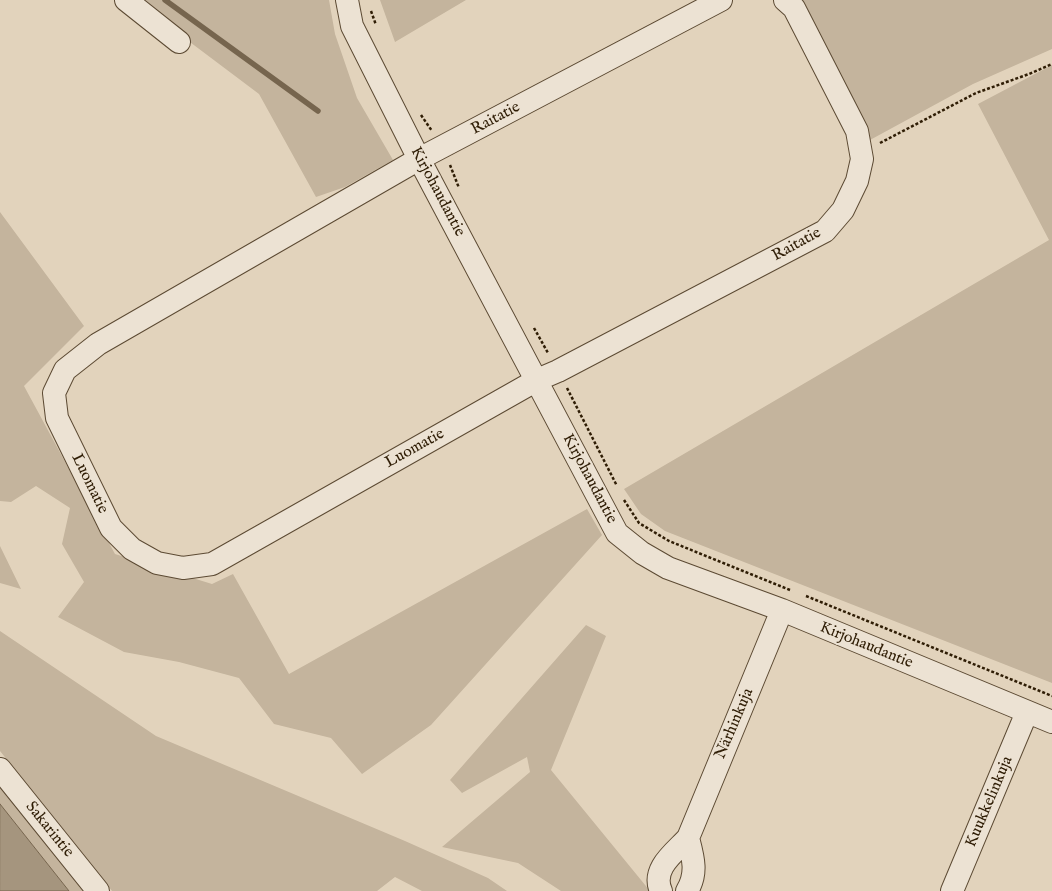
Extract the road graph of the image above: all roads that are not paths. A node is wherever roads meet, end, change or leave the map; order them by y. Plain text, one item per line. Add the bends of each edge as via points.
1 (126, 0) edge
2 (347, 0) edge
3 (721, 0) edge
4 (785, 0) edge
5 (179, 42) dead end
6 (419, 159) junction
7 (537, 380) junction
8 (782, 610) junction
9 (1027, 712) junction
10 (1052, 722) edge
11 (0, 769) edge
12 (688, 838) junction
13 (98, 891) edge
14 (661, 891) edge
15 (687, 891) edge
16 (952, 891) edge

1 - 5 street
2 - 6 street, Kirjohaudantie via 352,26
3 - 6 street, Raitatie
4 - 7 street, Raitatie via 794,8 857,130 862,159 857,181 843,210 825,231
6 - 7 street, Kirjohaudantie
6 - 7 street, Luomatie via 98,344 65,370 54,393 57,418 111,528 132,549 157,563 183,568 212,564
7 - 8 street, Kirjohaudantie via 617,533 642,553 668,568
8 - 9 street, Kirjohaudantie
8 - 12 street, Närhinkuja
9 - 10 street, Kirjohaudantie
9 - 16 street, Kuukkelinkuja
11 - 13 street, Sakarintie
12 - 14 street via 660,868 658,884
12 - 15 street via 695,864 693,882

